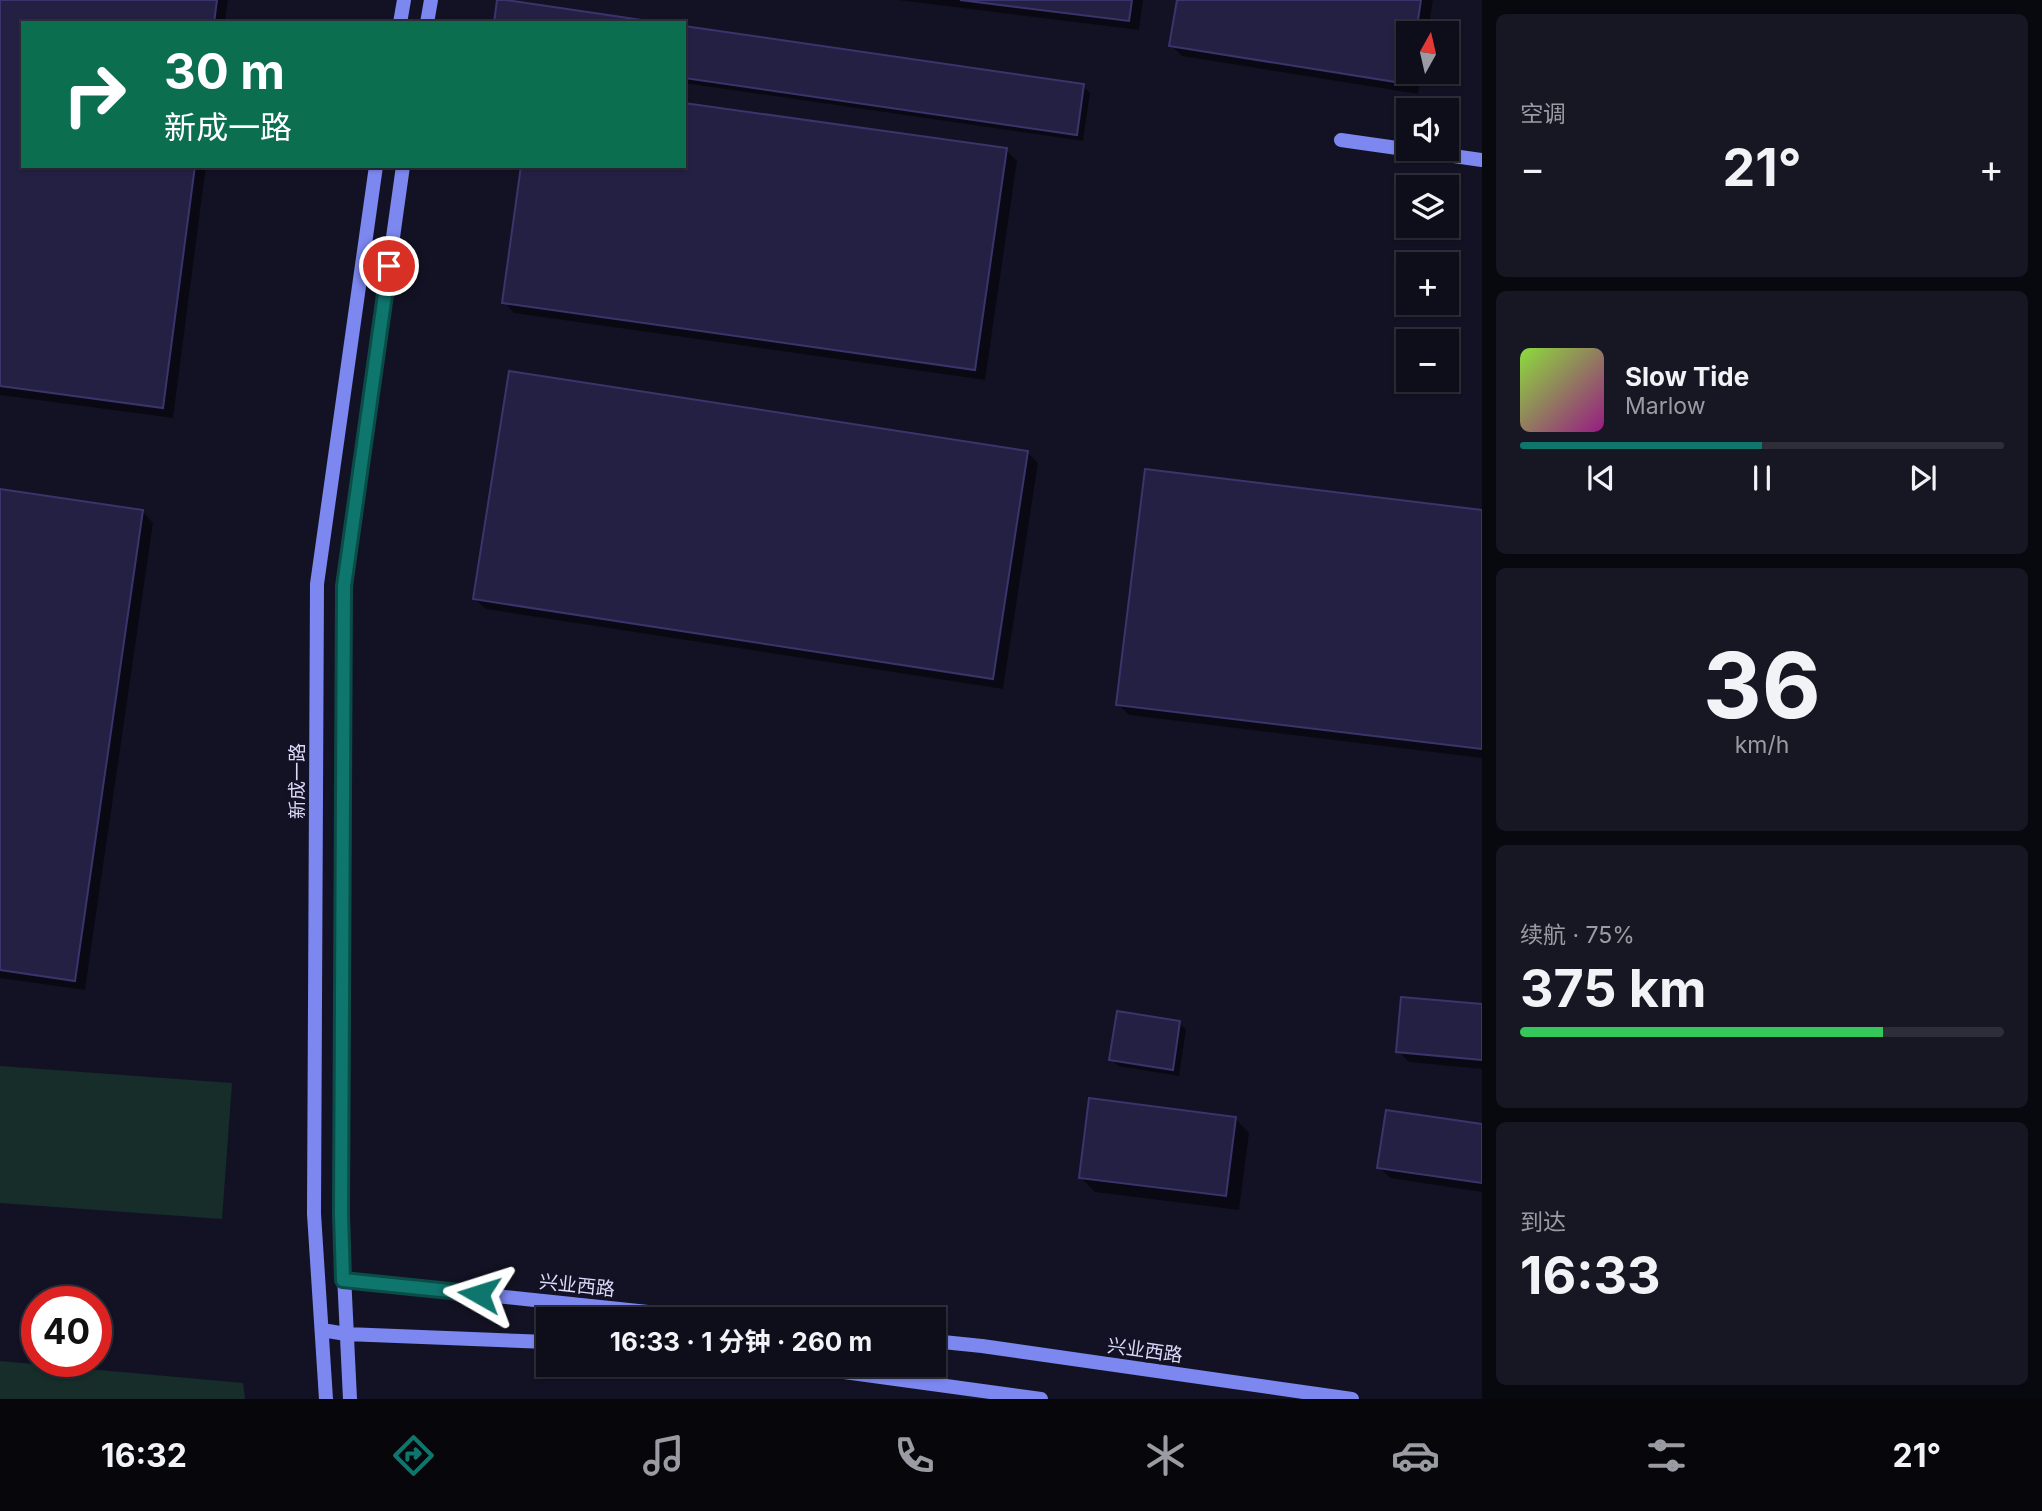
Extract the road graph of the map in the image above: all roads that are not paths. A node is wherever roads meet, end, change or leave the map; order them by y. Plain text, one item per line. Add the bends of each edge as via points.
1 (404, 0) edge
2 (431, 0) edge
3 (400, 21) edge
4 (427, 21) edge
5 (1341, 140) dead end
6 (1482, 160) edge
7 (376, 168) edge
8 (403, 168) edge
9 (343, 1280) junction
10 (600, 1307) edge
11 (322, 1330) junction
12 (346, 1334) junction
13 (536, 1342) edge
14 (946, 1342) edge
15 (881, 1377) edge
16 (326, 1399) edge
17 (350, 1399) edge
18 (1041, 1399) edge
19 (1352, 1399) edge

1 - 3 street
2 - 4 street
5 - 6 street
7 - 11 street, 新成一路 via 317,584 314,1214
8 - 9 street via 344,586
9 - 10 street, 兴业西路
9 - 12 street
11 - 12 street
11 - 16 street, 新成一路
12 - 13 street
12 - 17 street
14 - 19 street, 兴业西路
15 - 18 street

